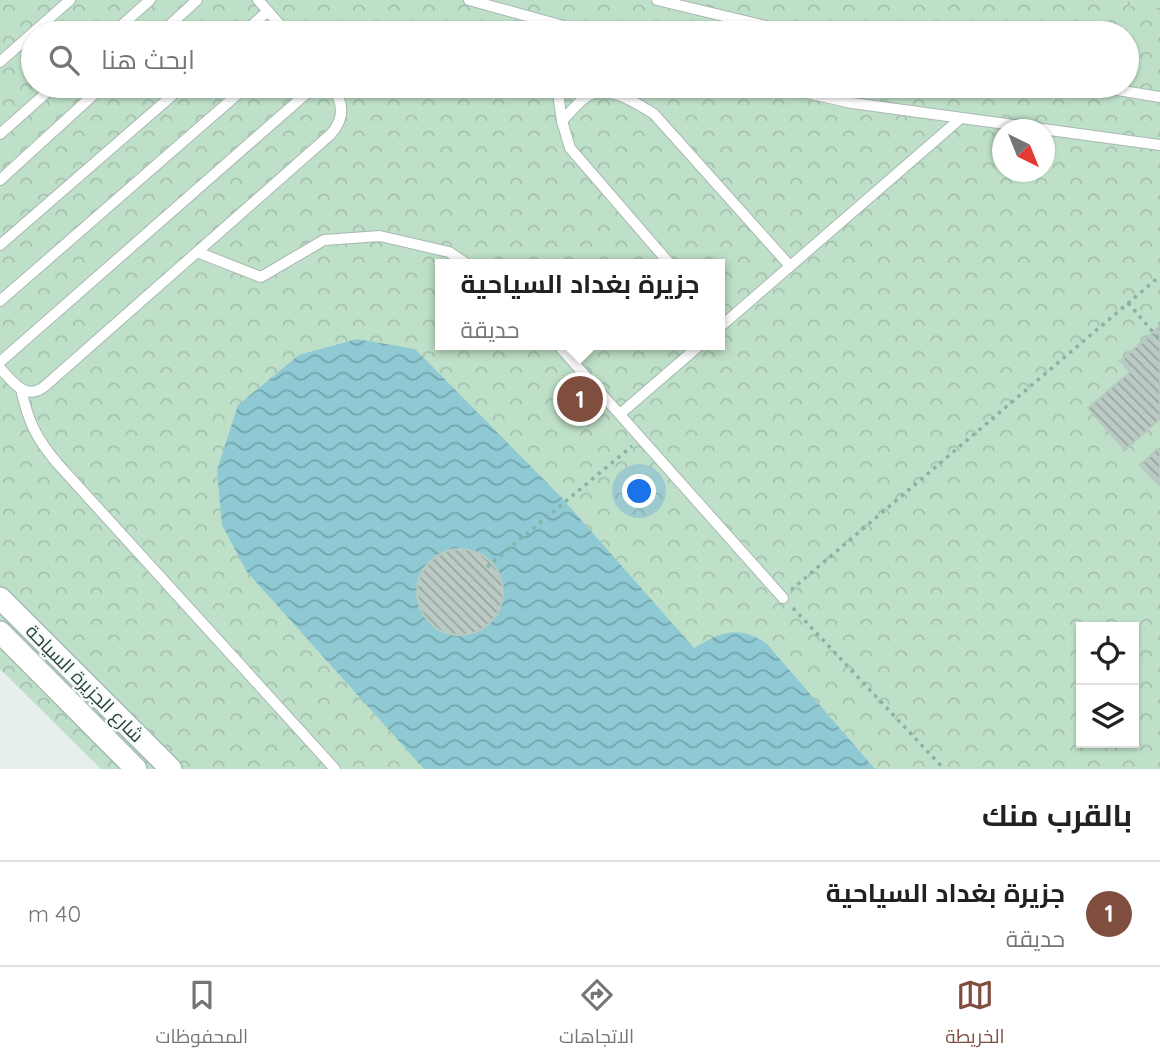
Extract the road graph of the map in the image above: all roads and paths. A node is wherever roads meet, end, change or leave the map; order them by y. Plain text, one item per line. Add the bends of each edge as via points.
1 (70, 0) edge
2 (150, 0) edge
3 (197, 0) edge
4 (258, 0) edge
5 (469, 0) edge
6 (657, 0) edge
7 (268, 11) junction
8 (46, 21) edge
9 (126, 21) edge
10 (174, 21) edge
11 (257, 21) edge
12 (277, 21) edge
13 (533, 21) edge
14 (740, 21) edge
15 (21, 43) edge
16 (0, 62) edge
17 (1139, 94) edge
18 (1160, 97) edge
19 (40, 98) edge
20 (90, 98) edge
21 (169, 98) edge
22 (233, 98) edge
23 (301, 98) edge
24 (340, 98) edge
25 (559, 98) edge
26 (585, 98) edge
27 (625, 98) edge
28 (829, 98) edge
29 (961, 118) junction
30 (562, 121) junction
31 (0, 134) edge
32 (1160, 145) edge
33 (0, 180) edge
34 (0, 246) edge
35 (197, 252) junction
36 (460, 259) edge
37 (666, 259) edge
38 (790, 266) junction
39 (1160, 276) edge
40 (0, 301) edge
41 (1128, 303) junction
42 (725, 322) edge
43 (1160, 340) edge
44 (562, 350) edge
45 (694, 350) edge
46 (0, 362) edge
47 (0, 368) edge
48 (21, 389) junction
49 (620, 414) junction
50 (642, 438) junction
51 (487, 567) dead end
52 (0, 598) edge
53 (783, 598) junction
54 (0, 632) edge
55 (136, 769) edge
56 (171, 769) edge
57 (335, 769) edge
58 (944, 769) edge

1 - 8 lane
2 - 9 lane
3 - 10 lane
4 - 7 lane
5 - 13 lane
6 - 14 lane
7 - 11 lane
7 - 12 lane
15 - 16 lane
17 - 18 lane
19 - 31 lane
20 - 33 lane
21 - 34 lane
22 - 40 lane
23 - 46 lane
24 - 35 lane via 337,126
25 - 30 lane
26 - 30 lane
27 - 38 lane via 654,114
28 - 29 lane
29 - 32 lane
29 - 38 lane
30 - 37 lane via 570,148
35 - 36 lane via 261,277 324,240 380,236 449,252
35 - 48 lane via 40,390
38 - 42 lane
39 - 41 path
41 - 43 path
41 - 53 path
44 - 49 lane
45 - 49 lane
47 - 48 lane
48 - 57 lane via 38,440 57,463
49 - 50 lane
50 - 51 path
50 - 53 lane
52 - 56 main road, شارع الجزيرة السياحة
53 - 58 path
54 - 55 main road, شارع الجزيرة السياحة

